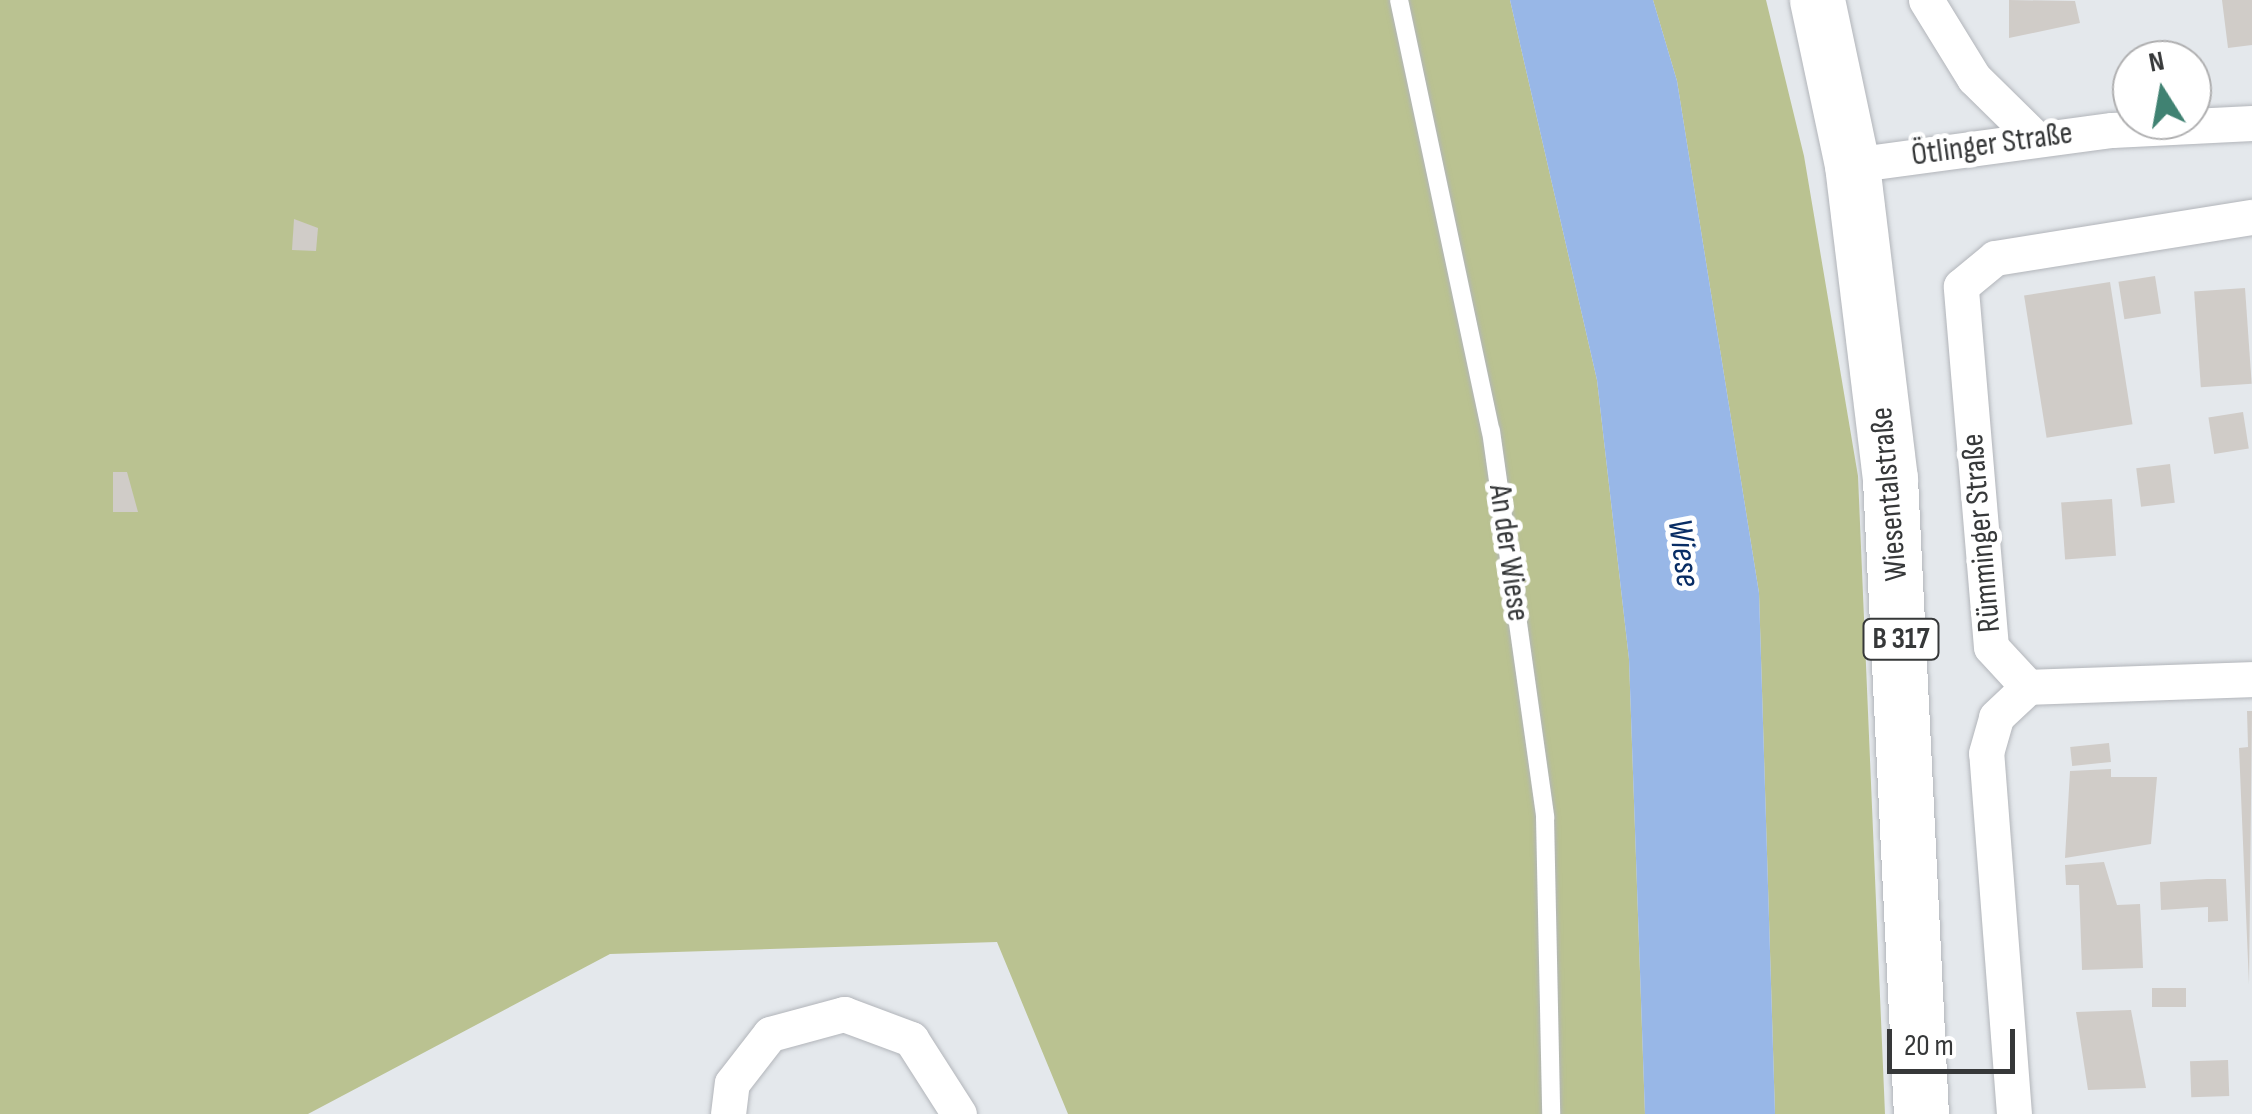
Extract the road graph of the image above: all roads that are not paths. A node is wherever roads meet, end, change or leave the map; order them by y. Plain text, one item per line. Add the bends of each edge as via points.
1 (1399, 0) edge
2 (1818, 0) edge
3 (1926, 0) edge
4 (2252, 123) edge
5 (2036, 139) junction
6 (1852, 166) junction
7 (2252, 217) edge
8 (2252, 679) edge
9 (2028, 687) junction
10 (728, 1114) edge
11 (959, 1114) edge
12 (1550, 1114) edge
13 (1921, 1114) edge
14 (2014, 1114) edge

1 - 12 lane, An der Wiese via 1490,431 1546,817
2 - 6 main road, Wiesentalstraße / B 317
3 - 5 street via 1974,78
4 - 5 street, Ötlinger Straße
5 - 6 street, Ötlinger Straße
6 - 13 main road, Wiesentalstraße / B 317 via 1897,572
7 - 9 street, Rümminger Straße via 1995,258 1962,286 1991,647
8 - 9 street
9 - 14 street via 2008,698 1986,753
10 - 11 street via 732,1083 770,1034 844,1014 911,1039

